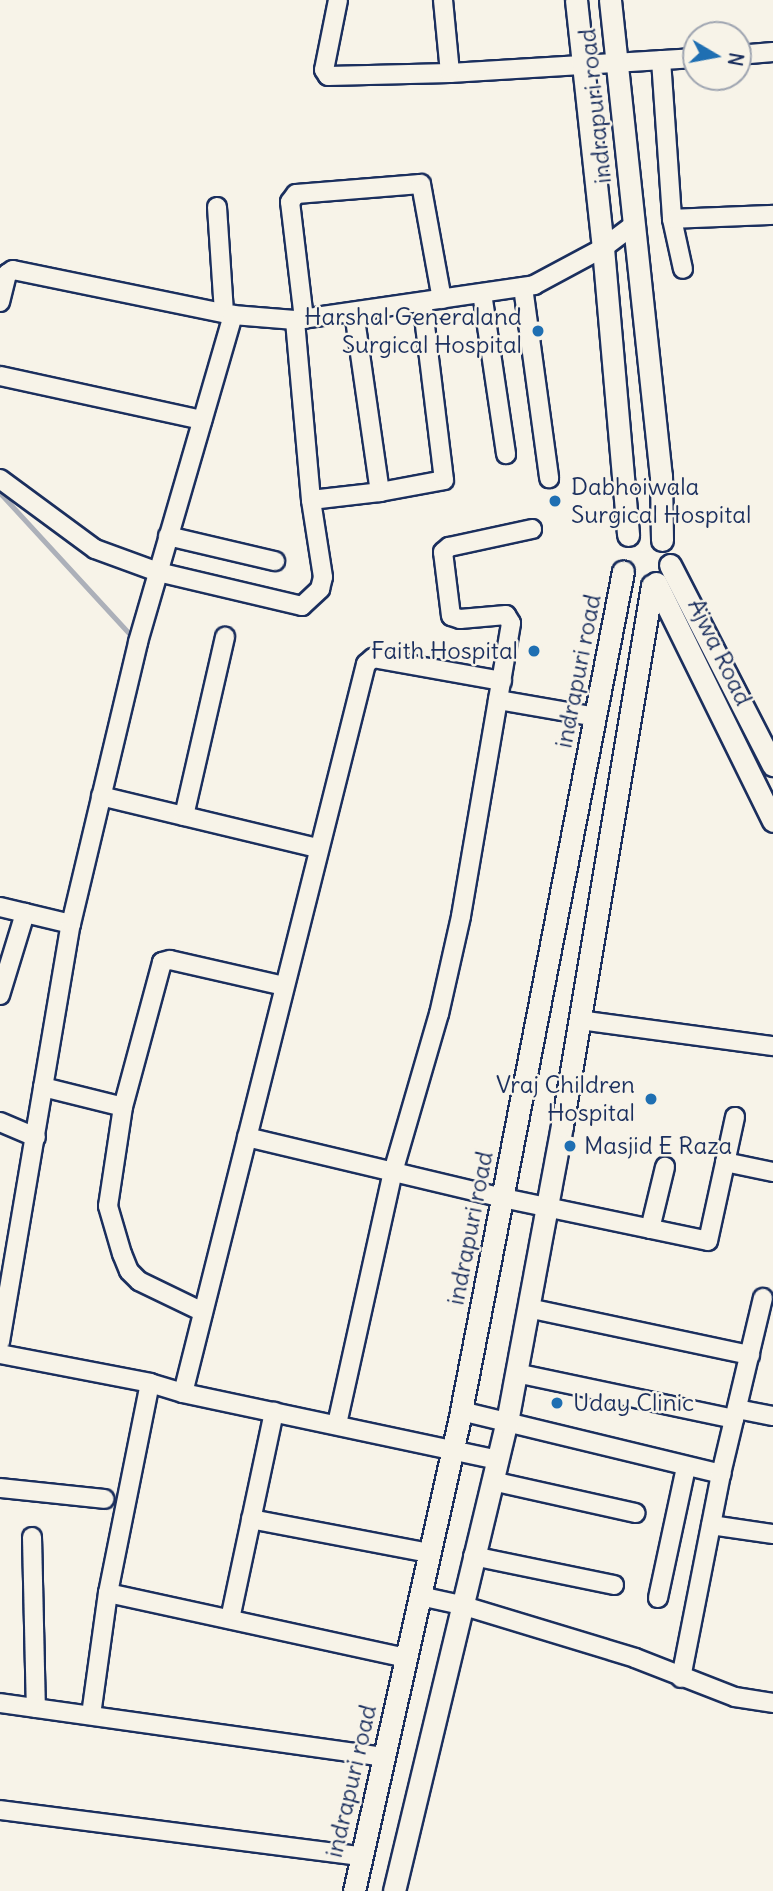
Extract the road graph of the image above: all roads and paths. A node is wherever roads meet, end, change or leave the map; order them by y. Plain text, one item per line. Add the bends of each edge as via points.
1 (338, 0) edge
2 (443, 0) edge
3 (576, 0) edge
4 (610, 0) edge
5 (773, 52) edge
6 (752, 54) edge
7 (682, 59) edge
8 (661, 60) junction
9 (616, 63) junction
10 (584, 65) junction
11 (450, 73) junction
12 (216, 207) dead end
13 (773, 215) edge
14 (672, 219) junction
15 (634, 225) junction
16 (603, 248) junction
17 (683, 269) dead end
18 (523, 287) junction
19 (482, 293) junction
20 (442, 299) junction
21 (0, 302) edge
22 (422, 302) junction
23 (354, 312) junction
24 (229, 314) junction
25 (300, 320) junction
26 (0, 376) edge
27 (202, 420) junction
28 (506, 454) dead end
29 (548, 478) dead end
30 (0, 479) edge
31 (380, 492) junction
32 (311, 500) junction
33 (531, 529) dead end
34 (168, 536) junction
35 (628, 536) junction
36 (662, 540) junction
37 (275, 561) dead end
38 (670, 565) junction
39 (623, 571) junction
40 (158, 572) junction
41 (654, 584) junction
42 (225, 637) dead end
43 (502, 681) junction
44 (498, 700) junction
45 (596, 718) junction
46 (773, 765) edge
47 (100, 796) junction
48 (184, 816) junction
49 (773, 821) edge
50 (318, 848) junction
51 (0, 907) edge
52 (25, 913) junction
53 (71, 924) junction
54 (284, 986) junction
55 (0, 995) edge
56 (580, 1020) junction
57 (773, 1045) edge
58 (43, 1087) junction
59 (123, 1107) junction
60 (735, 1117) dead end
61 (0, 1122) edge
62 (36, 1137) junction
63 (247, 1137) junction
64 (725, 1162) junction
65 (665, 1167) dead end
66 (393, 1172) junction
67 (773, 1172) edge
68 (503, 1198) junction
69 (546, 1207) junction
70 (650, 1229) junction
71 (763, 1298) dead end
72 (528, 1308) junction
73 (203, 1312) junction
74 (0, 1342) edge
75 (0, 1354) edge
76 (750, 1355) junction
77 (516, 1373) junction
78 (150, 1382) junction
79 (183, 1393) junction
80 (461, 1410) junction
81 (274, 1412) junction
82 (735, 1414) junction
83 (773, 1416) edge
84 (507, 1422) junction
85 (337, 1424) junction
86 (452, 1450) junction
87 (686, 1466) junction
88 (494, 1471) junction
89 (721, 1474) junction
90 (0, 1488) edge
91 (104, 1499) dead end
92 (635, 1513) dead end
93 (251, 1519) junction
94 (711, 1525) junction
95 (773, 1534) edge
96 (33, 1537) dead end
97 (429, 1553) junction
98 (473, 1556) junction
99 (614, 1585) dead end
100 (108, 1592) junction
101 (420, 1596) junction
102 (658, 1598) dead end
103 (461, 1605) junction
104 (230, 1619) junction
105 (405, 1658) junction
106 (681, 1678) junction
107 (0, 1703) edge
108 (773, 1703) edge
109 (36, 1708) junction
110 (91, 1715) junction
111 (383, 1757) junction
112 (0, 1810) edge
113 (361, 1856) junction
114 (354, 1891) edge
115 (394, 1891) edge

1 - 11 street via 325,75
2 - 11 street
3 - 10 main road, indrapuri road
4 - 9 main road, indrapuri road
5 - 6 street
7 - 8 street
8 - 9 street
8 - 14 street
9 - 10 street
9 - 15 main road, indrapuri road
10 - 11 street
10 - 16 main road, indrapuri road
12 - 24 street
13 - 14 street
14 - 17 street
15 - 16 street
15 - 36 main road, indrapuri road via 661,475
16 - 18 street
16 - 35 main road, indrapuri road
18 - 19 street
18 - 29 street
19 - 20 street
19 - 28 street
20 - 22 street
20 - 25 street via 421,184 296,194 290,202
21 - 24 street via 7,274 13,270
22 - 23 street
22 - 31 street via 446,475 441,482
23 - 25 street
23 - 31 street
24 - 25 street
24 - 27 street
25 - 32 street
26 - 27 street
27 - 34 street
30 - 40 street via 94,549
31 - 32 street
32 - 40 street via 323,577 320,589 302,606
33 - 43 street via 443,552 451,616 506,615 511,620
34 - 37 street
34 - 40 street
35 - 36 main road via 651,531
35 - 39 main road via 620,552
36 - 38 main road via 670,550
38 - 41 main road
38 - 46 main road, Ajwa Road
39 - 41 main road via 631,580
39 - 45 main road, indrapuri road
40 - 47 street
41 - 49 main road, Ajwa Road
41 - 56 main road
42 - 48 street
43 - 44 street
43 - 50 street via 373,658 366,664
44 - 45 street
44 - 66 street via 447,977
45 - 68 main road, indrapuri road
47 - 48 street
47 - 53 street
48 - 50 street
50 - 54 street
51 - 52 street
52 - 53 street
52 - 55 street
53 - 58 street
54 - 59 street via 170,960 162,962
54 - 63 street
56 - 57 street
56 - 69 main road
58 - 59 street
58 - 62 street
59 - 73 street via 108,1206 122,1254 139,1281
60 - 64 street
61 - 62 street
62 - 74 street
63 - 66 street
63 - 73 street
64 - 67 street
64 - 70 street via 708,1241
65 - 70 street
66 - 68 street
66 - 85 street
68 - 69 street
68 - 80 main road, indrapuri road
69 - 70 street
69 - 72 main road
71 - 76 street
72 - 76 street
72 - 77 main road
73 - 79 street
75 - 78 street
76 - 82 street
77 - 82 street
77 - 84 main road
78 - 79 street
78 - 100 street
79 - 81 street
80 - 84 street
80 - 86 main road, indrapuri road
81 - 85 street
81 - 93 street
82 - 83 street
82 - 89 street
84 - 87 street
84 - 88 main road
85 - 86 street
86 - 88 street
86 - 97 main road, indrapuri road
87 - 89 street
87 - 102 street
88 - 92 street
88 - 98 main road
89 - 94 street
90 - 91 street
93 - 97 street
93 - 104 street
94 - 95 street
94 - 106 street
96 - 109 street
97 - 101 main road, indrapuri road
98 - 99 street
98 - 103 main road
100 - 104 street
100 - 110 street
101 - 103 street
101 - 105 main road, indrapuri road
103 - 106 street via 635,1658
103 - 115 main road
104 - 105 street
105 - 111 main road, indrapuri road
106 - 108 street via 735,1697
107 - 109 street
109 - 110 street
110 - 111 street
111 - 113 main road, indrapuri road
112 - 113 street
113 - 114 main road, indrapuri road

